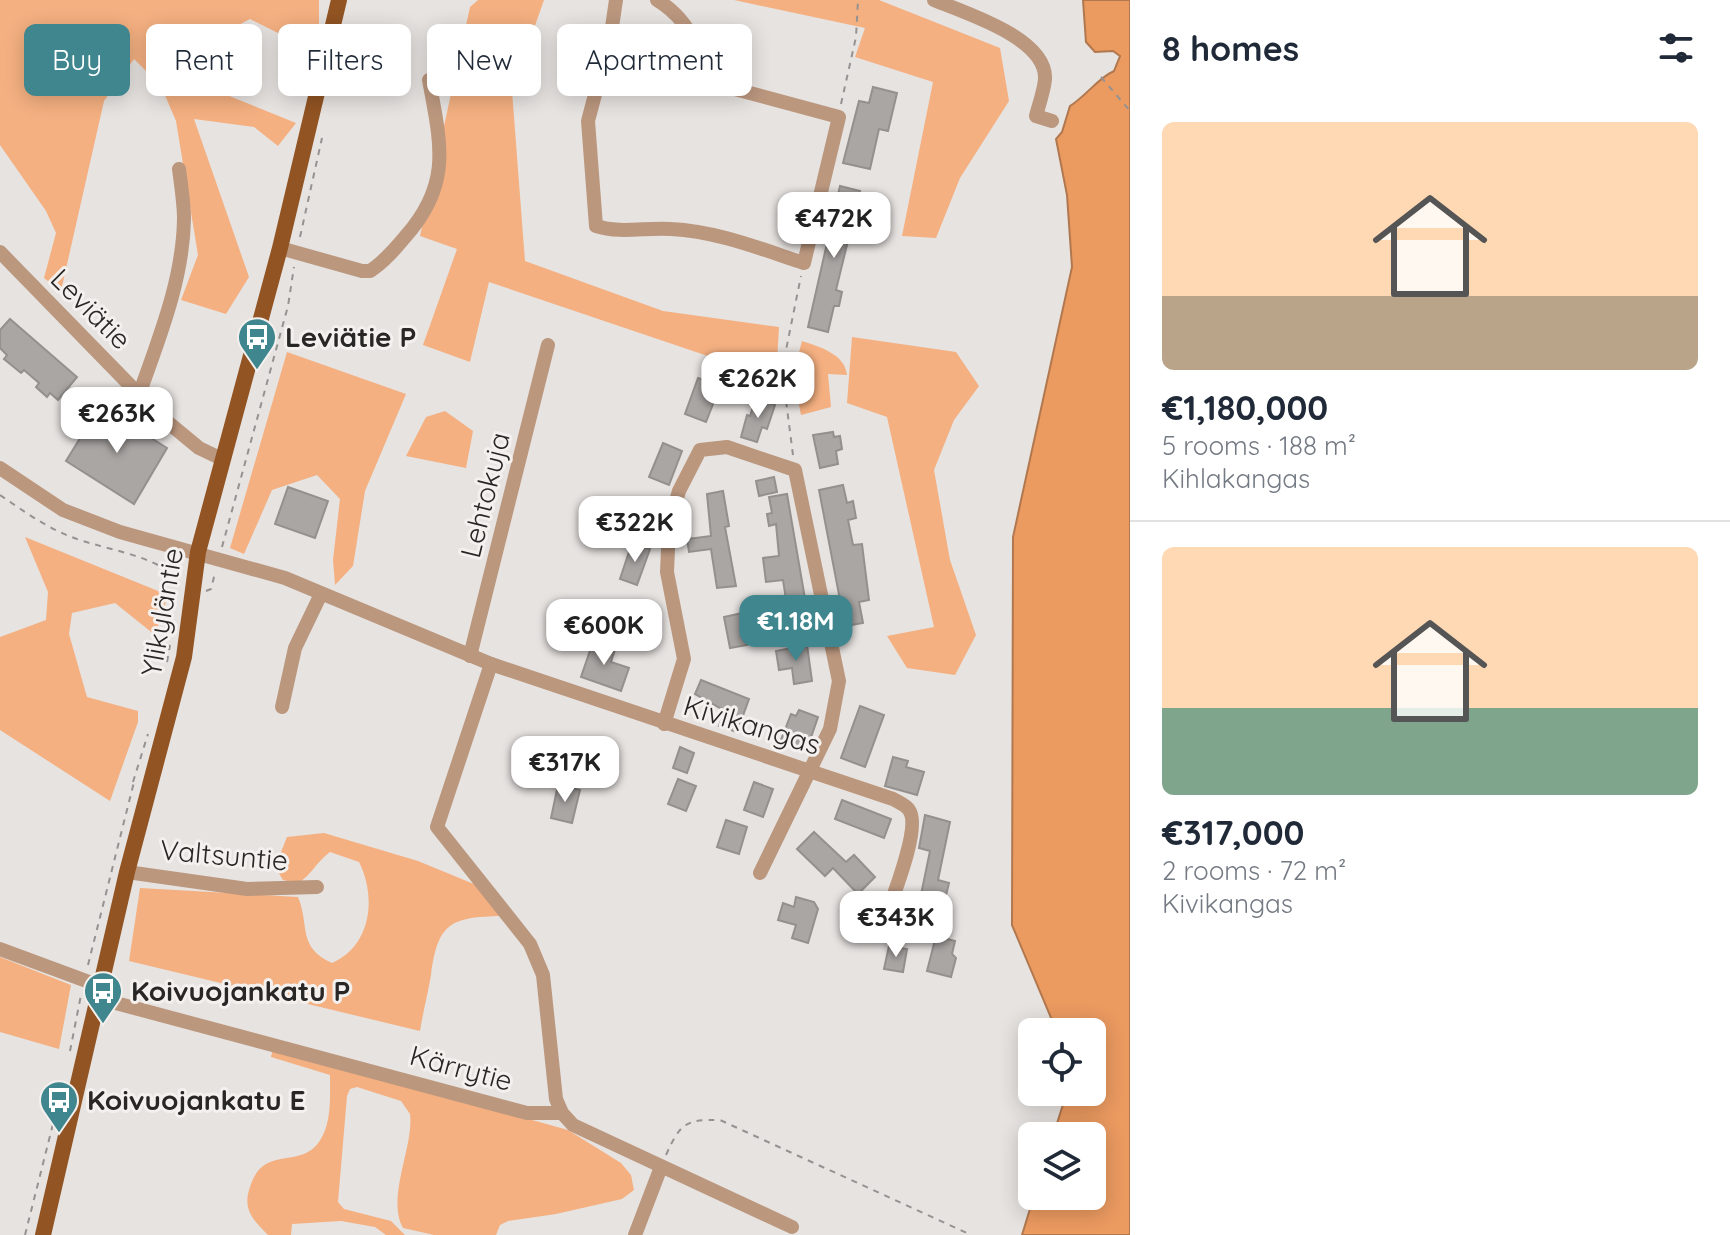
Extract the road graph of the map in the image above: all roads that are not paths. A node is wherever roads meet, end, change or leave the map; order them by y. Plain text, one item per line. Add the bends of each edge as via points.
1 (616, 0) edge
2 (657, 0) edge
3 (934, 0) edge
4 (335, 3) edge
5 (432, 96) edge
6 (1052, 121) dead end
7 (179, 169) dead end
8 (280, 248) junction
9 (0, 252) edge
10 (548, 345) dead end
11 (139, 395) junction
12 (222, 459) junction
13 (0, 468) edge
14 (198, 552) junction
15 (321, 594) junction
16 (470, 656) junction
17 (491, 664) junction
18 (282, 707) dead end
19 (664, 724) junction
20 (810, 770) junction
21 (127, 872) junction
22 (760, 873) dead end
23 (317, 887) dead end
24 (884, 922) dead end
25 (0, 949) edge
26 (98, 992) junction
27 (562, 1113) junction
28 (661, 1167) junction
29 (792, 1227) dead end
30 (43, 1235) edge
31 (635, 1235) edge

1 - 2 street via 588,121 596,226 610,231 672,228 804,263 839,117 731,88 719,80 686,23
3 - 6 street via 1005,30 1040,56 1045,78 1036,116
4 - 8 main road, Ylikyläntie
5 - 8 street via 439,167 434,196 387,257 362,271
7 - 11 street via 182,245 169,308
8 - 12 main road, Ylikyläntie
9 - 11 street, Leviätie
10 - 16 street, Lehtokuja
11 - 12 street, Leviätie via 185,438
12 - 14 main road, Ylikyläntie
13 - 14 street, Kivikangas via 63,510 120,532
14 - 15 street, Kivikangas
14 - 21 main road, Ylikyläntie via 184,657
15 - 16 street, Kivikangas
15 - 18 street via 295,648
16 - 17 street, Kivikangas
17 - 19 street, Kivikangas
17 - 27 street via 437,827 530,944 543,975 556,1099
19 - 20 street, Kivikangas
19 - 20 street via 684,659 667,572 669,526 700,450 727,447 795,470 839,681 830,729
20 - 22 street
20 - 24 street, Kivikangas via 909,809 911,840
21 - 23 street, Valtsuntie via 247,889
21 - 26 main road, Ylikyläntie
25 - 26 street, Kärrytie
26 - 27 street, Kärrytie via 527,1113
26 - 30 main road, Ylikyläntie
27 - 28 street via 573,1125
28 - 29 street
28 - 31 street

